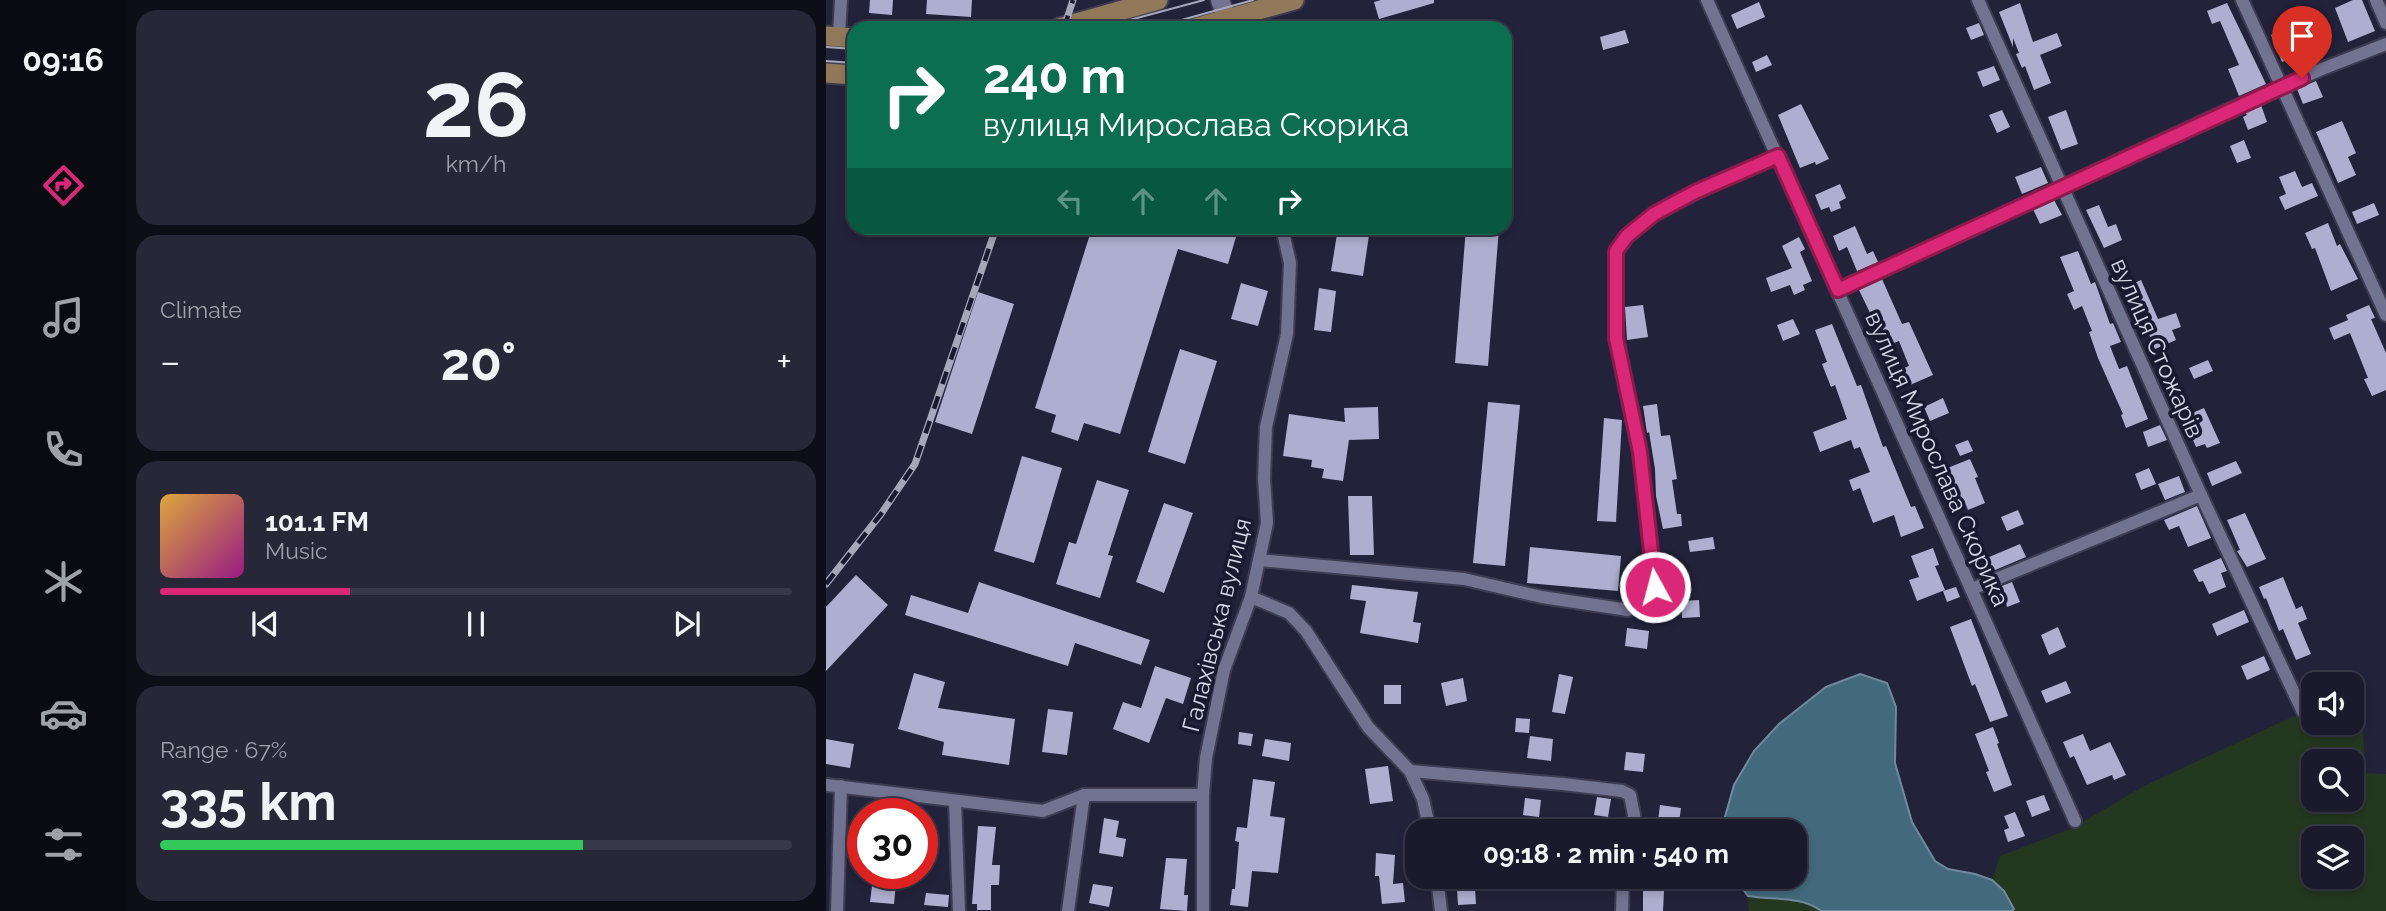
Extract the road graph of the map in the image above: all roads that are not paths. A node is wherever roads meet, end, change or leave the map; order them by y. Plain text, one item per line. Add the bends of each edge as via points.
1 (841, 0) edge
2 (1158, 0) edge
3 (1220, 0) edge
4 (1294, 0) edge
5 (1707, 0) edge
6 (1978, 0) edge
7 (2242, 0) edge
8 (2375, 0) edge
9 (1084, 21) edge
10 (1228, 21) edge
11 (1237, 21) edge
12 (2386, 23) edge
13 (840, 37) edge
14 (2386, 44) edge
15 (826, 73) edge
16 (847, 74) edge
17 (2282, 88) junction
18 (1778, 156) junction
19 (2061, 188) junction
20 (1284, 235) edge
21 (1838, 290) junction
22 (2386, 315) edge
23 (2201, 495) junction
24 (1259, 559) junction
25 (1972, 589) junction
26 (1251, 597) junction
27 (2301, 710) edge
28 (1410, 771) junction
29 (826, 785) edge
30 (841, 786) junction
31 (1084, 795) junction
32 (1203, 795) junction
33 (956, 801) junction
34 (1427, 819) edge
35 (1632, 819) edge
36 (2076, 821) dead end
37 (1438, 889) edge
38 (1623, 889) edge
39 (837, 911) edge
40 (959, 911) edge
41 (1068, 911) edge
42 (1203, 911) edge
43 (1441, 911) edge
44 (1622, 911) edge

1 - 13 street
2 - 9 main road
3 - 10 main road
4 - 11 main road
5 - 18 street, вулиця Мирослава Скорика
6 - 19 street, вулиця Стожарів
7 - 17 street
8 - 12 street
14 - 17 street
15 - 16 main road
17 - 19 street
17 - 22 street
18 - 21 street, вулиця Мирослава Скорика
18 - 24 street via 1654,214 1616,251 1616,338 1640,452 1655,587 1646,603 1628,610 1464,579
19 - 21 street
19 - 23 street, вулиця Стожарів
20 - 24 street, Галахівська вулиця via 1290,263 1287,334 1266,427 1267,523
21 - 25 street, вулиця Мирослава Скорика
23 - 25 street
23 - 27 street, вулиця Стожарів
24 - 26 street, Галахівська вулиця
25 - 36 street, вулиця Мирослава Скорика
26 - 28 street via 1289,613 1306,631 1368,727
26 - 32 street, Галахівська вулиця via 1224,670
28 - 34 street
28 - 35 street via 1622,791 1630,795
29 - 30 street
30 - 33 street
30 - 39 street
31 - 32 street
31 - 33 street via 1043,811
31 - 41 street
32 - 42 street, Галахівська вулиця
33 - 40 street
37 - 43 street
38 - 44 street

